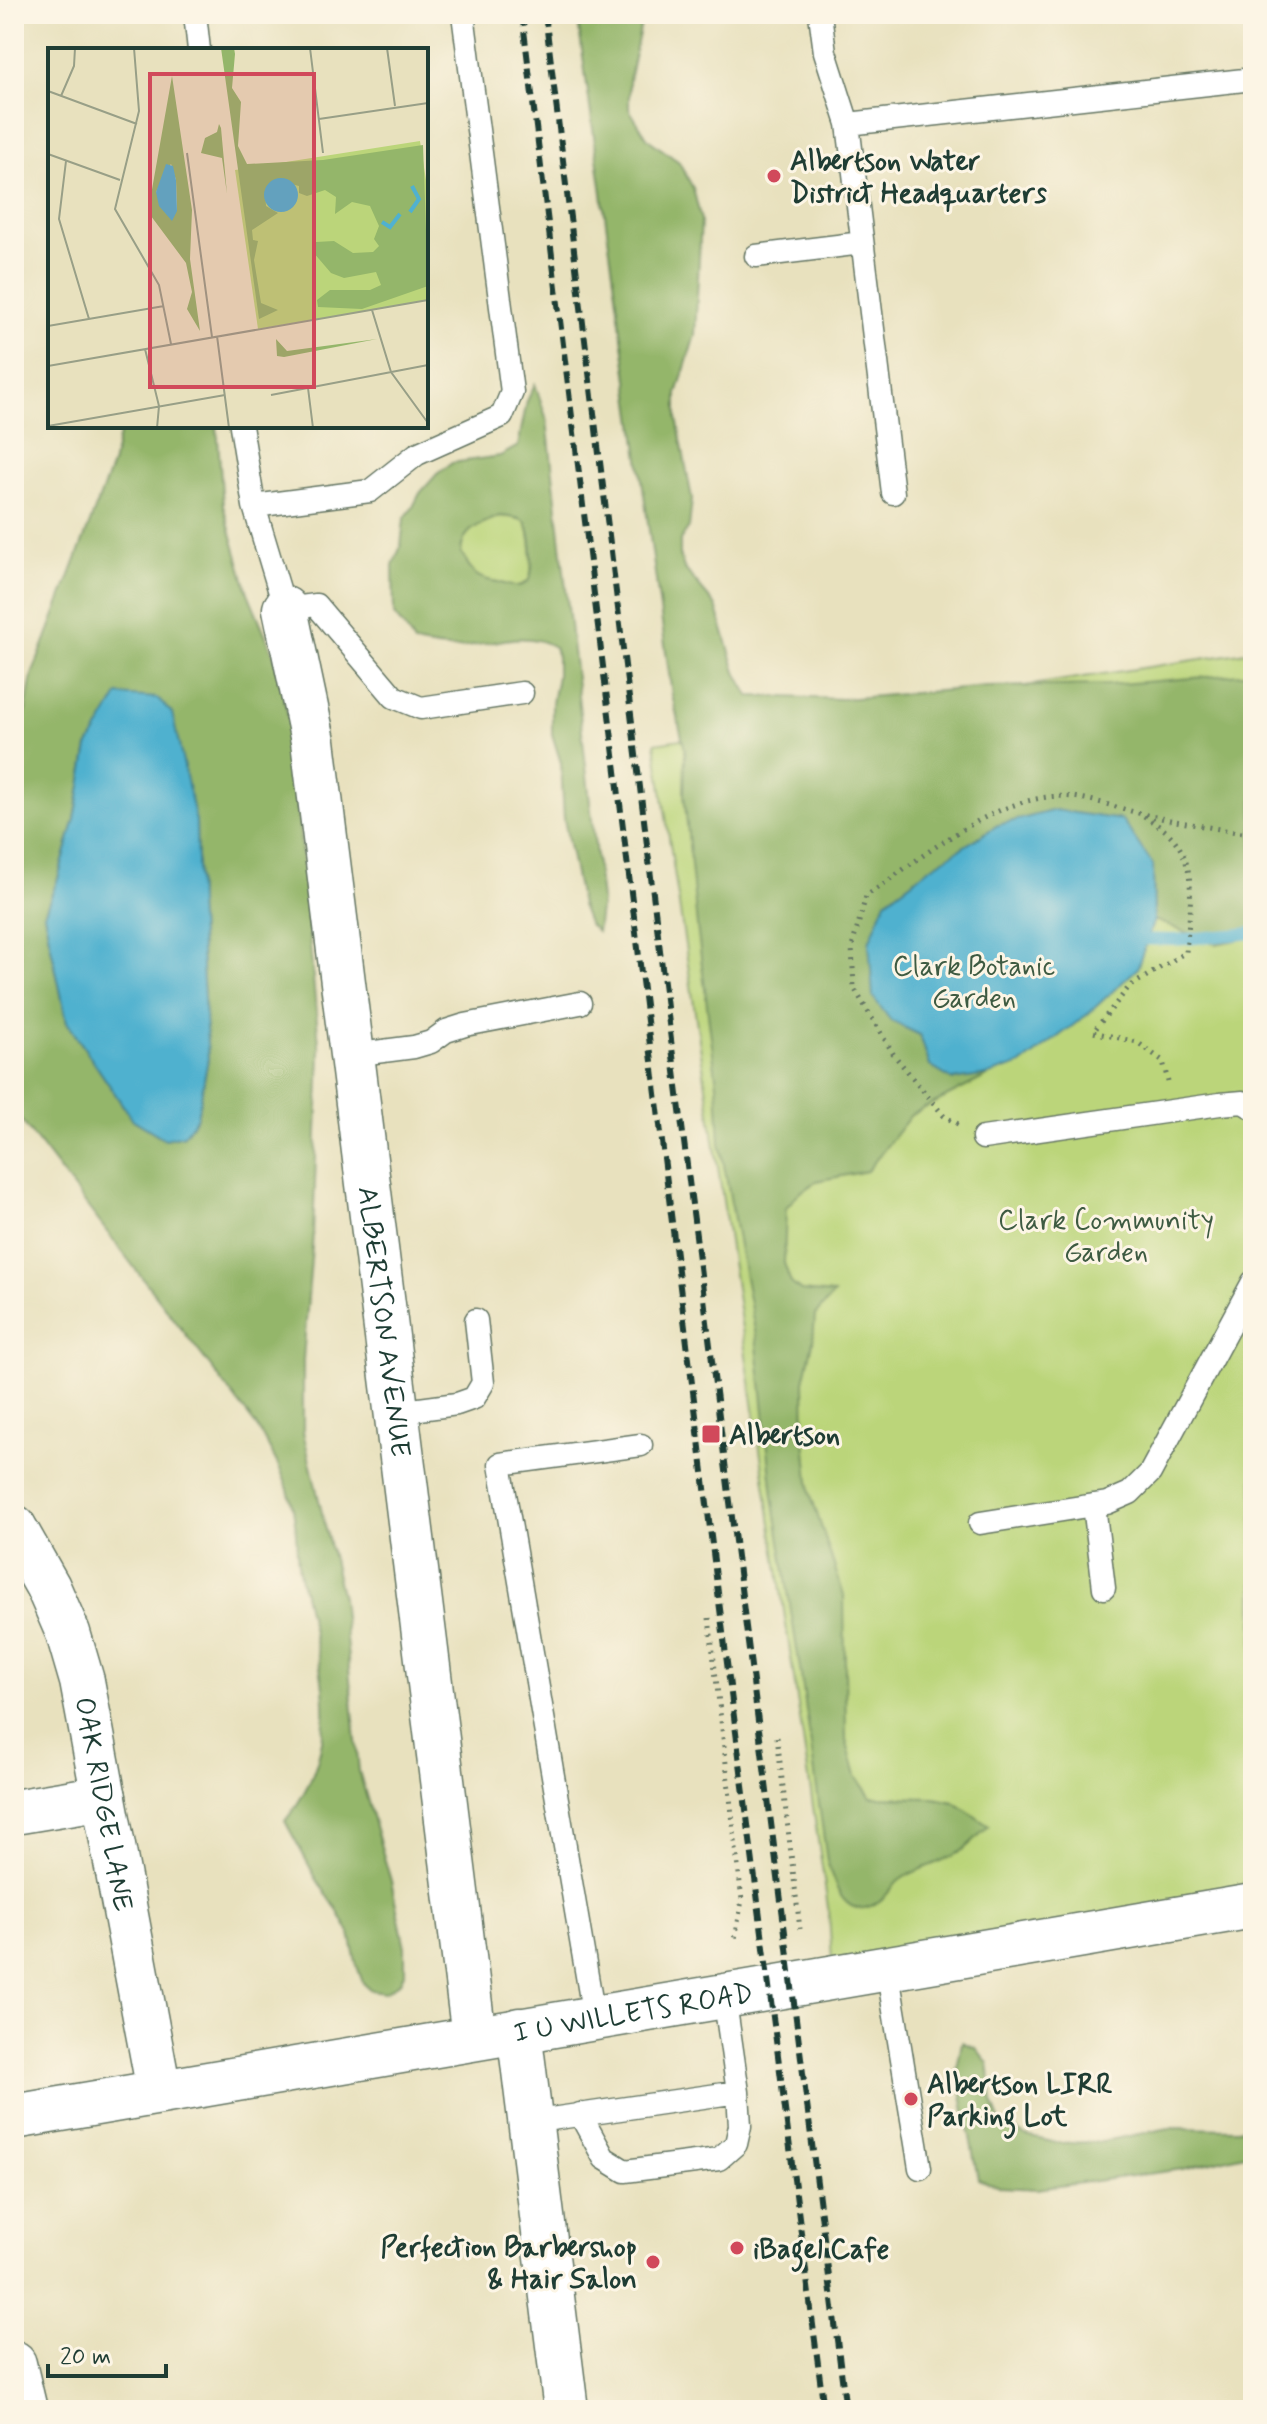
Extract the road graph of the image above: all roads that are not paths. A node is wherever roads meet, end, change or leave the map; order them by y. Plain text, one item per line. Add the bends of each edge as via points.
1 (195, 14) edge
2 (463, 14) edge
3 (820, 14) edge
4 (199, 48) edge
5 (1253, 79) edge
6 (848, 124) junction
7 (862, 243) junction
8 (756, 256) dead end
9 (241, 428) edge
10 (893, 493) dead end
11 (254, 506) junction
12 (285, 609) junction
13 (522, 693) dead end
14 (580, 1003) dead end
15 (352, 1055) junction
16 (1253, 1108) edge
17 (983, 1138) road end
18 (1253, 1282) edge
19 (476, 1320) dead end
20 (397, 1412) junction
21 (641, 1445) dead end
22 (1094, 1505) junction
23 (980, 1523) dead end
24 (14, 1527) edge
25 (1104, 1588) dead end
26 (104, 1797) junction
27 (14, 1812) edge
28 (1253, 1906) edge
29 (887, 1968) junction
30 (724, 1995) junction
31 (594, 2017) junction
32 (519, 2030) junction
33 (474, 2037) junction
34 (159, 2091) junction
35 (738, 2092) junction
36 (580, 2114) junction
37 (14, 2117) edge
38 (530, 2122) junction
39 (920, 2168) dead end
40 (14, 2364) edge
41 (25, 2410) edge
42 (566, 2410) edge

1 - 4 lane
2 - 11 lane via 512,392 502,416 417,454 370,491
3 - 6 lane via 825,52
5 - 6 lane
6 - 7 lane
7 - 8 lane
7 - 10 lane
9 - 11 lane
11 - 12 lane
12 - 13 lane via 316,605 394,697 421,708
12 - 15 street, ALBERTSON AVENUE via 313,741
14 - 15 lane via 465,1025 414,1047
15 - 20 street, ALBERTSON AVENUE
16 - 17 lane via 1243,1102
18 - 22 lane via 1150,1473 1130,1493
19 - 20 lane via 483,1383 474,1398
20 - 33 street, ALBERTSON AVENUE
21 - 31 lane via 500,1464
22 - 23 lane
22 - 25 lane
24 - 26 street, OAK RIDGE LANE via 68,1633
26 - 27 street
26 - 34 street, OAK RIDGE LANE
28 - 29 street, I U WILLETS ROAD
29 - 30 street, I U WILLETS ROAD
29 - 39 lane
30 - 31 street, I U WILLETS ROAD
30 - 35 lane
31 - 32 street, I U WILLETS ROAD
32 - 33 street, I U WILLETS ROAD
32 - 38 street
33 - 34 street, I U WILLETS ROAD
34 - 37 street, I U WILLETS ROAD
35 - 36 lane
35 - 36 lane via 736,2144 719,2159 625,2171 604,2158
36 - 38 lane
38 - 42 street
40 - 41 street

